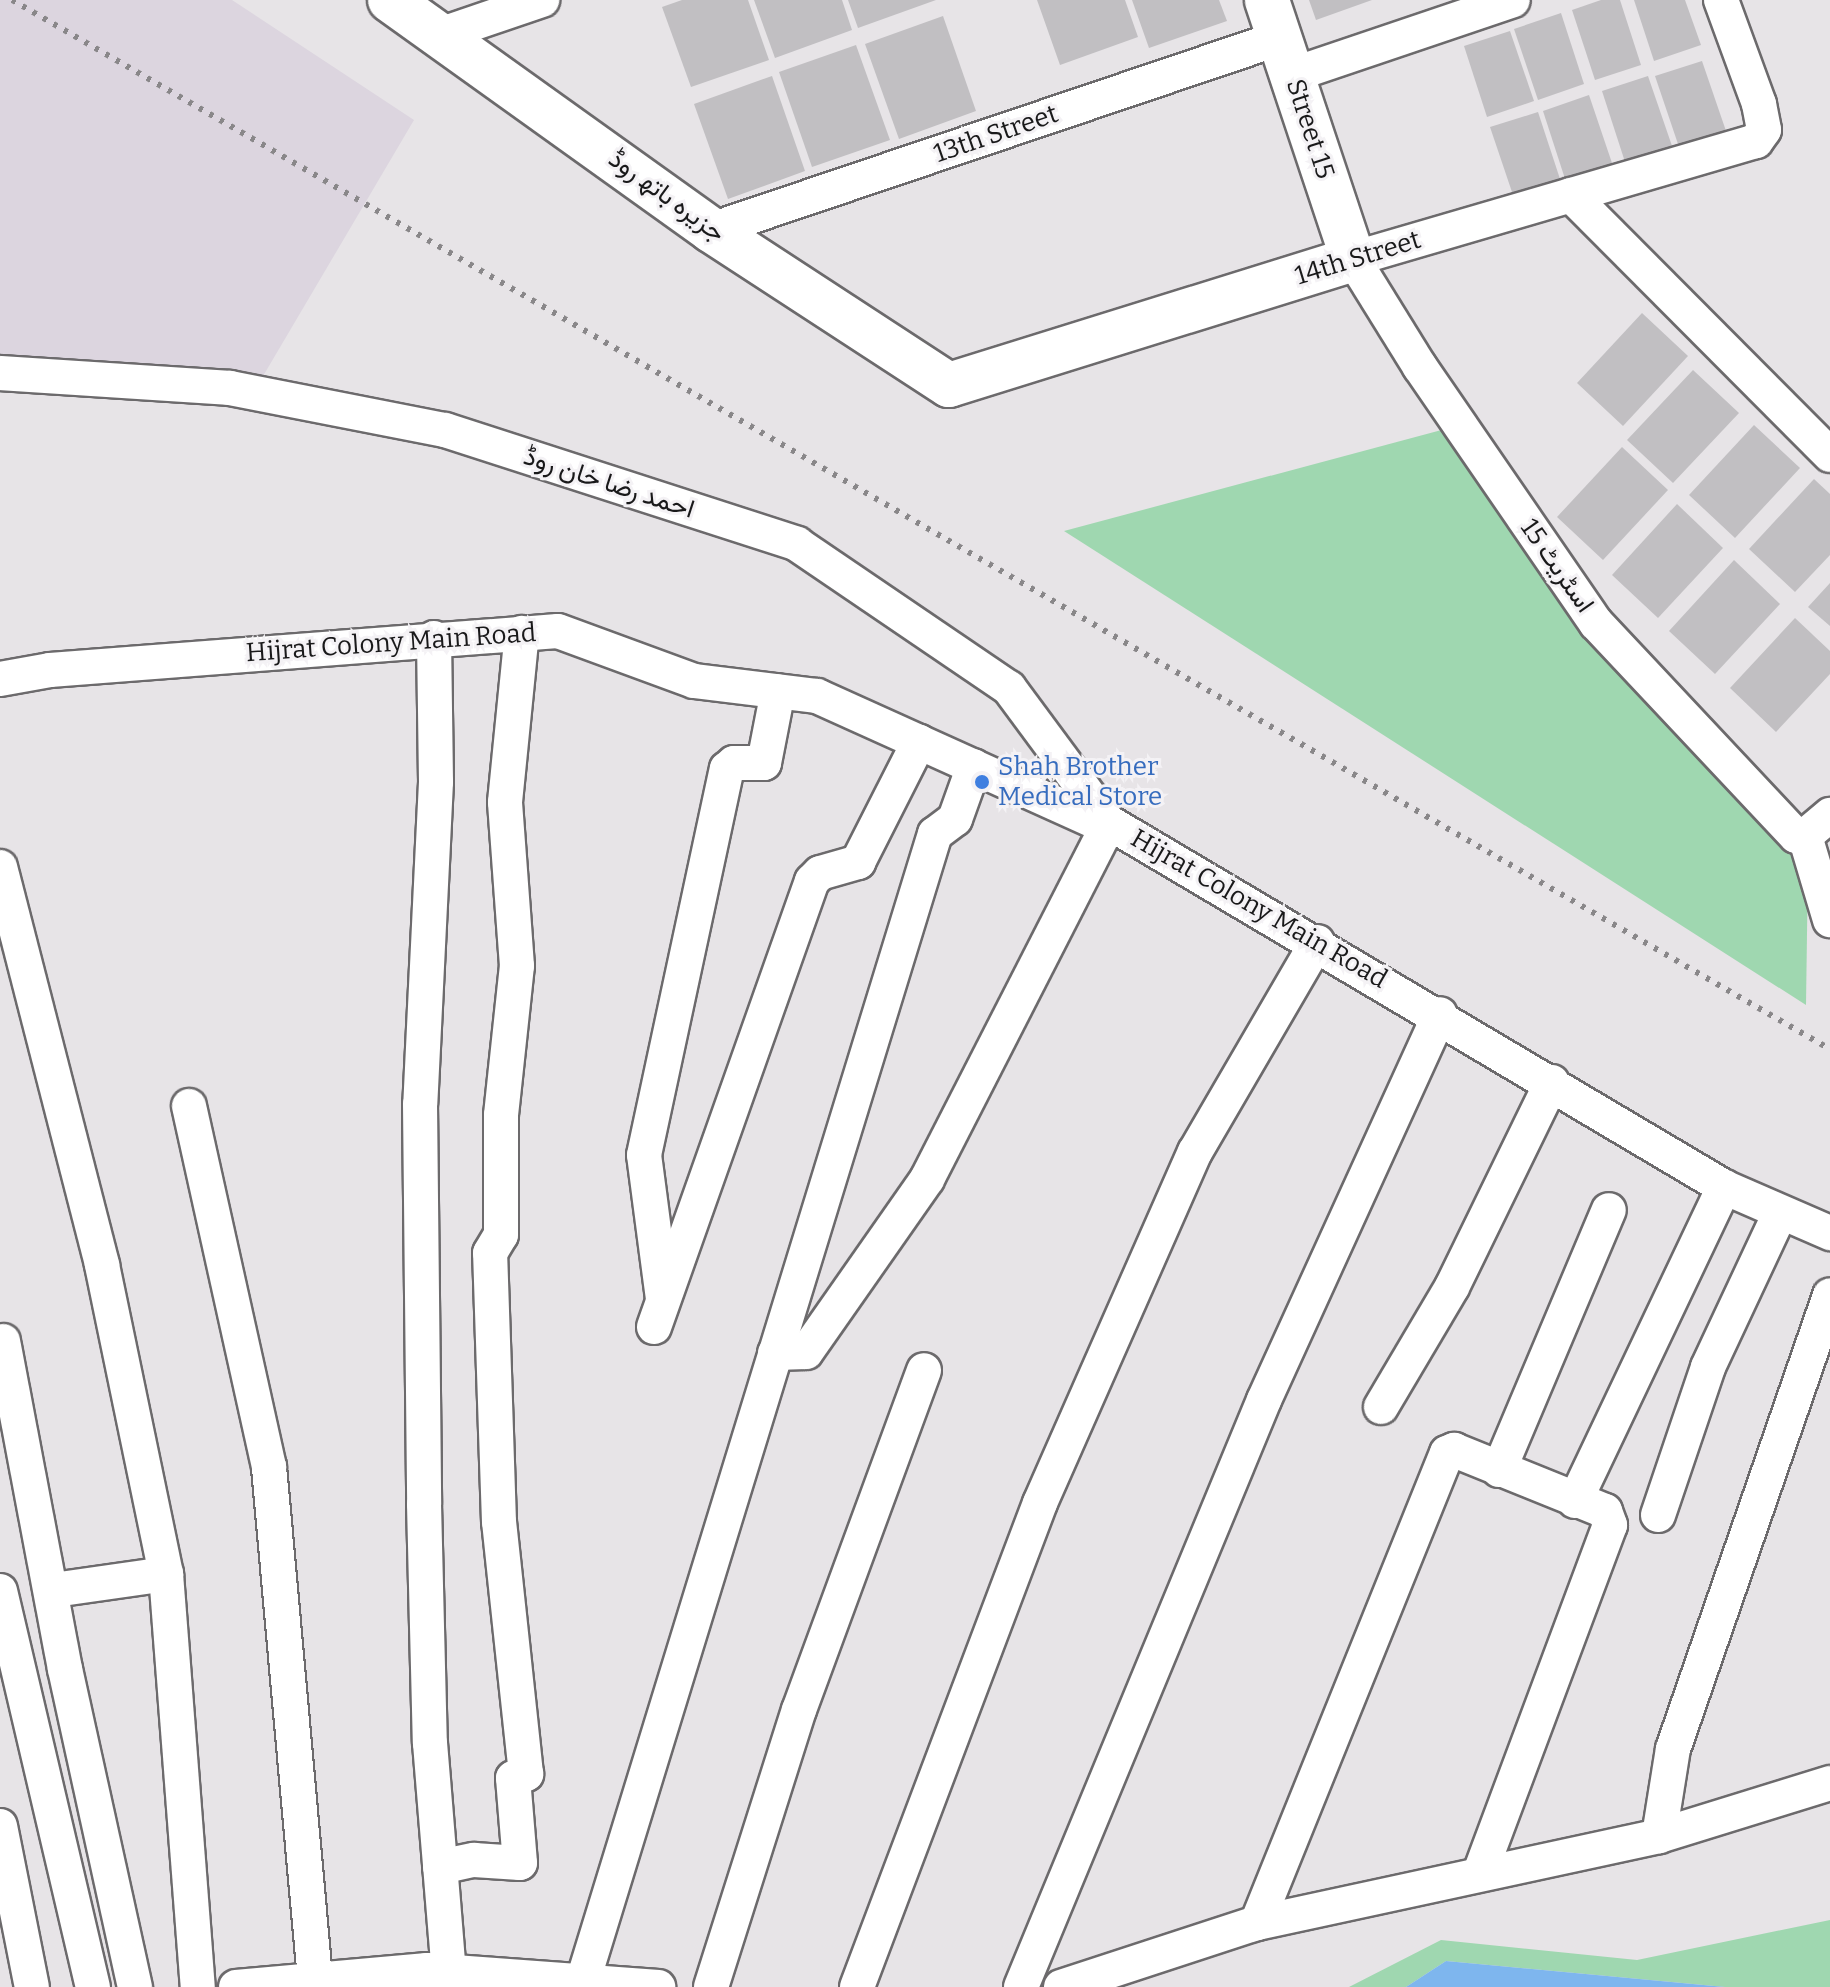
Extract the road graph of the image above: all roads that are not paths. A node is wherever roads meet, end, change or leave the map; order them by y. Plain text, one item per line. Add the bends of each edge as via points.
1 (390, 0) edge
2 (542, 0) edge
3 (1513, 0) edge
4 (1721, 0) edge
5 (442, 34) junction
6 (1280, 38) edge
7 (1571, 195) junction
8 (711, 230) junction
9 (1353, 259) junction
10 (0, 373) edge
11 (949, 385) joint
12 (1830, 455) edge
13 (522, 633) junction
14 (434, 638) junction
15 (0, 679) edge
16 (778, 691) junction
17 (919, 742) junction
18 (974, 766) junction
19 (1817, 825) edge
20 (1107, 826) junction
21 (0, 867) edge
22 (1830, 920) edge
23 (1317, 942) junction
24 (1440, 1014) junction
25 (1552, 1082) junction
26 (189, 1106) dead end
27 (1724, 1187) junction
28 (1609, 1210) dead end
29 (1780, 1213) junction
30 (1830, 1233) edge
31 (1830, 1295) edge
32 (3, 1341) dead end
33 (775, 1353) junction
34 (924, 1370) dead end
35 (1381, 1407) dead end
36 (1499, 1470) junction
37 (1575, 1501) junction
38 (1658, 1515) dead end
39 (166, 1574) junction
40 (54, 1590) junction
41 (0, 1591) edge
42 (1830, 1783) edge
43 (0, 1826) edge
44 (1659, 1836) junction
45 (440, 1867) junction
46 (1480, 1873) junction
47 (1257, 1923) junction
48 (449, 1973) junction
49 (315, 1978) junction
50 (582, 1984) junction
51 (32, 1987) edge
52 (93, 1987) edge
53 (135, 1987) edge
54 (198, 1987) edge
55 (236, 1987) edge
56 (658, 1987) edge
57 (711, 1987) edge
58 (857, 1987) edge
59 (1021, 1987) edge
60 (1061, 1987) edge

1 - 5 street, جزیرہ باتھ روڈ
2 - 5 street
3 - 6 street, 13th Street
4 - 7 street, 14th Street via 1764,130 1756,141
5 - 8 street, جزیرہ باتھ روڈ
6 - 8 street, 13th Street
6 - 9 street, Street 15
7 - 9 street, 14th Street
7 - 12 street
8 - 11 street, جزیرہ باتھ روڈ
9 - 11 street, 14th Street
9 - 19 street, اسٹریٹ 15 via 1420,367 1596,623 1796,836
10 - 20 street, احمد رضا خان روڈ via 230,388 445,430 797,544 1009,688
13 - 14 street, Hijrat Colony Main Road
13 - 16 street, Hijrat Colony Main Road via 558,631 694,681
13 - 45 street via 505,802 517,966 501,1115 501,1235 490,1253 499,1522 526,1774 513,1778 520,1863 474,1860
14 - 15 street, Hijrat Colony Main Road
14 - 45 street via 436,782 420,1104 424,1504
16 - 17 street, Hijrat Colony Main Road via 817,696
16 - 17 street via 764,763 734,763 727,769 644,1155 658,1315 812,881 820,873 858,862
17 - 18 street, Hijrat Colony Main Road
18 - 20 street, Hijrat Colony Main Road
18 - 33 street via 955,819 935,834
19 - 22 street
20 - 23 street, Hijrat Colony Main Road
20 - 33 street via 927,1179 806,1352
21 - 39 street via 102,1265
23 - 24 street, Hijrat Colony Main Road
23 - 58 street via 1195,1152 1139,1278 1040,1503
24 - 25 street, Hijrat Colony Main Road
24 - 59 street via 1264,1400
25 - 27 street, Hijrat Colony Main Road
25 - 35 street via 1452,1287
26 - 49 street via 269,1467
27 - 29 street, Hijrat Colony Main Road
27 - 37 street
28 - 36 street
29 - 30 street, Hijrat Colony Main Road
29 - 38 street via 1708,1367
31 - 44 street via 1673,1749
32 - 40 street
33 - 50 street
34 - 57 street via 799,1710
36 - 37 street
36 - 47 street via 1447,1453
37 - 46 street via 1605,1511 1610,1525
39 - 40 street
39 - 54 street
40 - 53 street via 65,1669
41 - 52 street
42 - 44 street
43 - 51 street
44 - 46 street
45 - 48 street
46 - 47 street
47 - 60 street
48 - 49 street
48 - 50 street
49 - 55 street
50 - 56 street

